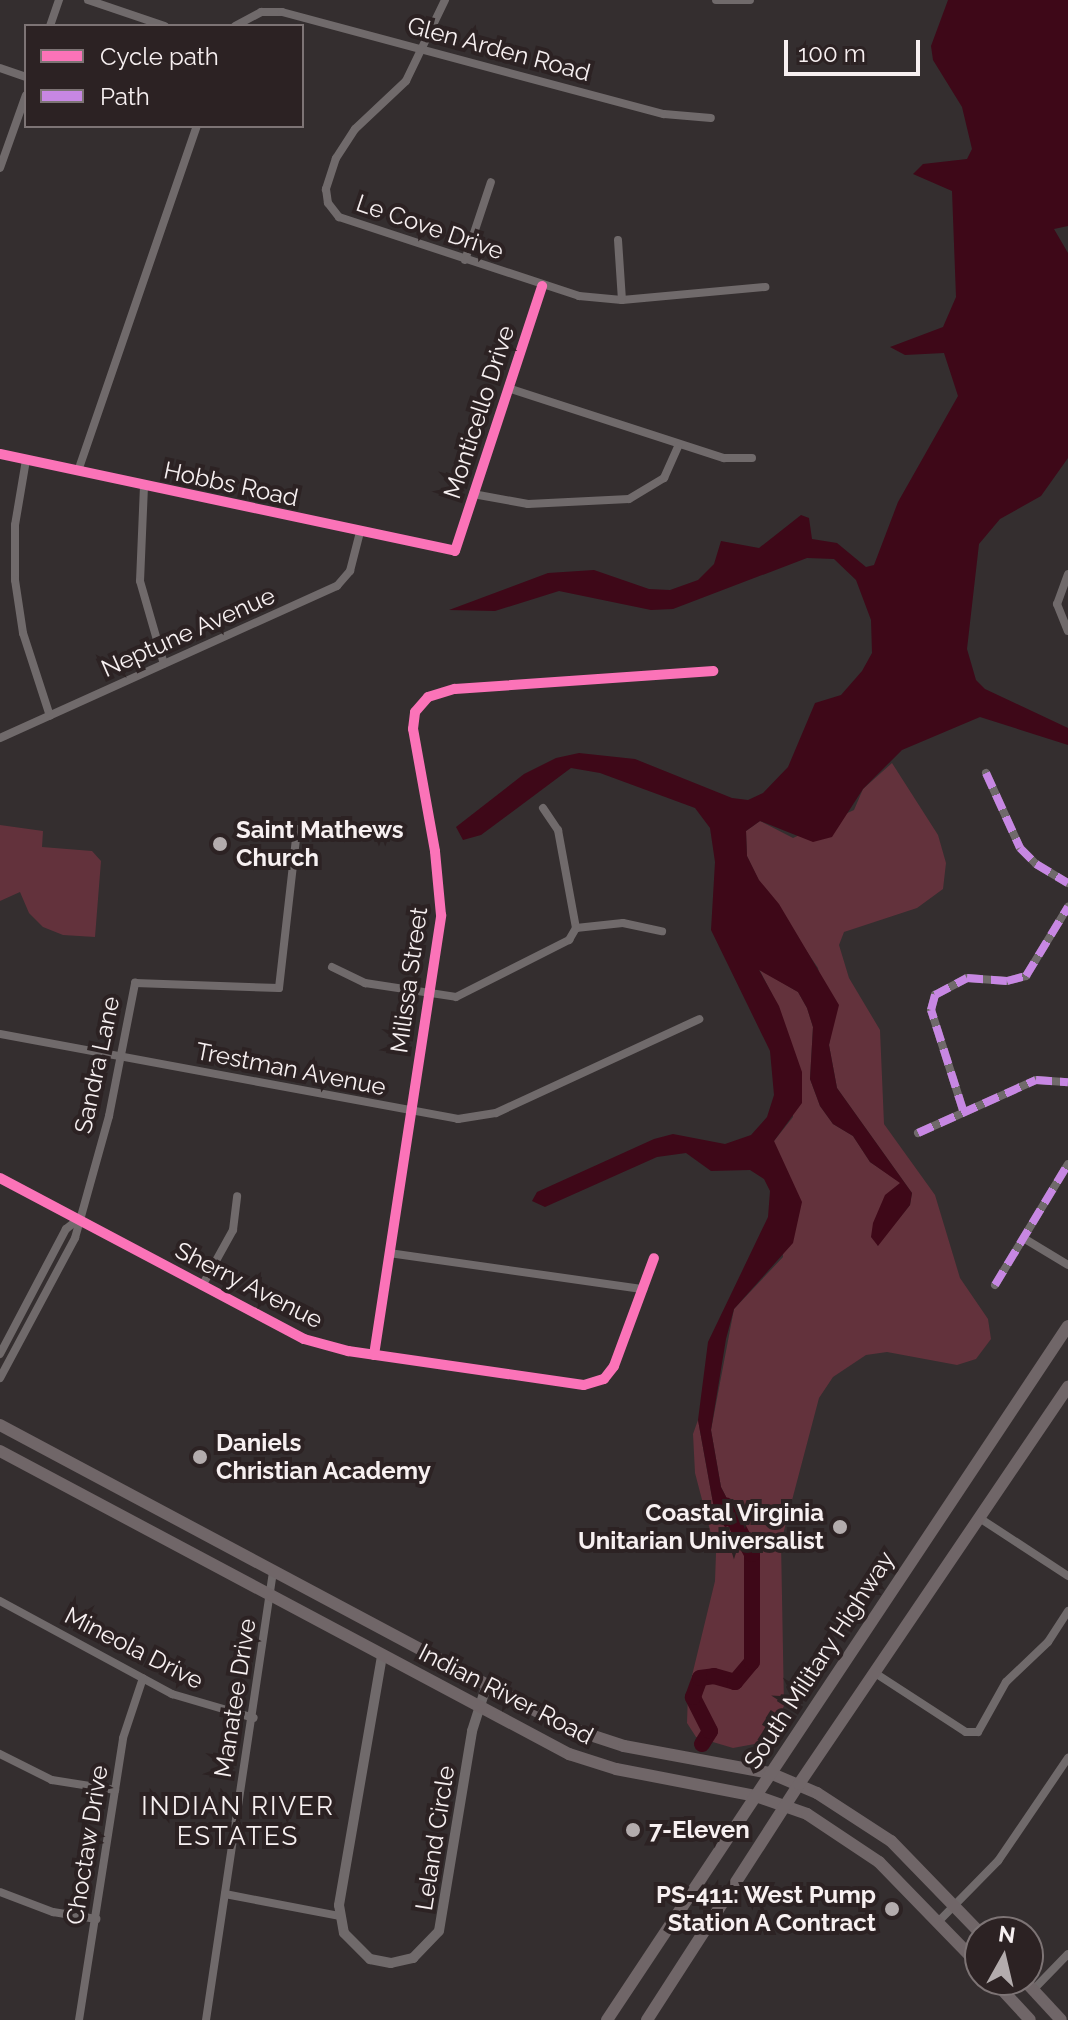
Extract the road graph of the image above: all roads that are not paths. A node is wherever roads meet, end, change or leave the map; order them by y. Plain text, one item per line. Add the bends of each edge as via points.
1 (59, 0) edge
2 (88, 0) edge
3 (445, 0) edge
4 (716, 0) edge
5 (750, 0) edge
6 (312, 7) dead end
7 (307, 19) junction
8 (51, 24) edge
9 (159, 24) edge
10 (238, 24) edge
11 (419, 49) junction
12 (0, 68) edge
13 (24, 76) edge
14 (24, 101) edge
15 (711, 118) dead end
16 (196, 128) edge
17 (0, 168) edge
18 (491, 182) dead end
19 (618, 240) dead end
20 (465, 260) junction
21 (542, 286) junction
22 (765, 287) dead end
23 (622, 300) junction
24 (508, 388) junction
25 (482, 427) dead end
26 (494, 431) junction
27 (679, 445) junction
28 (0, 454) edge
29 (752, 458) dead end
30 (26, 460) junction
31 (78, 471) junction
32 (144, 486) junction
33 (473, 494) junction
34 (360, 532) junction
35 (455, 551) joint
36 (1068, 574) edge
37 (1068, 631) edge
38 (164, 664) junction
39 (713, 671) dead end
40 (50, 716) junction
41 (0, 738) edge
42 (986, 773) dead end
43 (543, 808) dead end
44 (297, 829) dead end
45 (1068, 883) edge
46 (1068, 907) edge
47 (576, 928) junction
48 (662, 931) dead end
49 (332, 967) dead end
50 (430, 996) junction
51 (699, 1019) dead end
52 (0, 1034) edge
53 (120, 1056) junction
54 (1068, 1082) edge
55 (963, 1110) junction
56 (409, 1112) junction
57 (918, 1133) dead end
58 (1068, 1164) edge
59 (0, 1178) edge
60 (237, 1196) dead end
61 (79, 1219) junction
62 (1025, 1239) junction
63 (389, 1253) junction
64 (654, 1258) dead end
65 (1068, 1265) edge
66 (995, 1285) dead end
67 (202, 1286) junction
68 (643, 1289) junction
69 (1068, 1326) edge
70 (0, 1354) edge
71 (374, 1355) junction
72 (0, 1378) edge
73 (1068, 1386) edge
74 (0, 1425) edge
75 (0, 1451) edge
76 (981, 1519) junction
77 (273, 1571) junction
78 (1068, 1576) edge
79 (270, 1596) junction
80 (0, 1601) edge
81 (1068, 1611) edge
82 (382, 1656) junction
83 (875, 1673) junction
84 (143, 1678) junction
85 (486, 1687) junction
86 (478, 1708) junction
87 (254, 1718) junction
88 (0, 1754) edge
89 (1068, 1758) edge
90 (770, 1773) junction
91 (799, 1784) junction
92 (115, 1790) junction
93 (756, 1796) junction
94 (785, 1805) junction
95 (0, 1892) edge
96 (225, 1894) junction
97 (956, 1908) junction
98 (339, 1916) junction
99 (964, 1916) edge
100 (96, 1919) junction
101 (938, 1922) junction
102 (964, 1949) edge
103 (1068, 1954) edge
104 (1044, 1973) edge
105 (1008, 1996) edge
106 (1038, 1996) edge
107 (79, 2020) edge
108 (206, 2020) edge
109 (607, 2020) edge
110 (647, 2020) edge
111 (1030, 2020) edge
112 (1061, 2020) edge

1 - 8 street
2 - 9 street
3 - 11 street, Le Cove Drive
4 - 5 street
6 - 7 street
7 - 10 street, Glen Arden Road via 271,11
7 - 11 street, Glen Arden Road
11 - 15 street, Glen Arden Road via 664,114
11 - 20 street, Le Cove Drive via 398,92 345,143 330,174 328,203 346,222
12 - 13 street
14 - 17 street
16 - 31 street
18 - 20 street
19 - 23 street
20 - 21 street, Le Cove Drive
21 - 23 street, Le Cove Drive
21 - 24 street, Monticello Drive
22 - 23 street, Le Cove Drive
24 - 26 street, Monticello Drive
24 - 27 street
25 - 26 street
26 - 33 street, Monticello Drive
27 - 29 street via 724,458
27 - 33 street via 664,478 629,499 528,504
28 - 30 street, Hobbs Road
30 - 31 street, Hobbs Road
30 - 40 street via 15,525 15,580 23,633
31 - 32 street, Hobbs Road
32 - 34 street, Hobbs Road
32 - 38 street via 140,581
33 - 35 street, Monticello Drive
34 - 35 street, Hobbs Road
34 - 38 street, Neptune Avenue via 350,571 337,586
36 - 37 street via 1057,604
38 - 40 street, Neptune Avenue
39 - 50 street, Milissa Street via 441,692 424,700 415,712 413,729 440,892
40 - 41 street, Neptune Avenue
42 - 45 street via 1020,848
43 - 47 street via 558,830
44 - 53 street, Sandra Lane via 282,984 275,990 137,981
46 - 55 street via 1026,976 1013,981 961,980 940,989 931,1010
47 - 48 street via 623,923
47 - 50 street via 569,940 456,997
49 - 50 street via 365,983
50 - 56 street, Milissa Street
51 - 56 street, Trestman Avenue via 496,1113 458,1119
52 - 53 street, Trestman Avenue
53 - 56 street, Trestman Avenue
53 - 61 street, Sandra Lane via 95,1173
54 - 55 street via 1036,1080
55 - 57 street
56 - 63 street, Milissa Street
58 - 62 street
59 - 61 street, Sherry Avenue
60 - 67 street via 233,1230
61 - 67 street, Sherry Avenue
61 - 70 street, Sandra Lane via 66,1229
61 - 72 street, Sandra Lane via 75,1238
62 - 65 street
62 - 66 street
63 - 68 street
63 - 71 street, Milissa Street
64 - 68 street, Sherry Avenue
67 - 71 street, Sherry Avenue via 304,1339
68 - 71 street, Sherry Avenue via 614,1366 592,1384
69 - 90 main road, South Military Highway
73 - 76 main road, South Military Highway
74 - 77 main road, Indian River Road
75 - 79 main road, Indian River Road
76 - 78 street
76 - 83 main road, South Military Highway
77 - 79 street, Manatee Drive
77 - 85 main road, Indian River Road
79 - 82 main road, Indian River Road
79 - 87 street, Manatee Drive
80 - 84 street, Mineola Drive
81 - 83 street via 1048,1642 1006,1682 978,1732 966,1732
82 - 86 main road, Indian River Road
82 - 98 street via 359,1766
83 - 91 main road, South Military Highway
84 - 87 street, Mineola Drive via 193,1703
84 - 92 street, Choctaw Drive via 126,1728
85 - 86 street, Leland Circle
85 - 90 main road, Indian River Road via 598,1738
86 - 93 main road, Indian River Road via 593,1763
86 - 98 street, Leland Circle via 435,1939 413,1958 380,1962 350,1943
87 - 96 street, Manatee Drive
88 - 92 street via 52,1780
89 - 97 street via 998,1861
90 - 91 main road, Indian River Road
90 - 93 main road, South Military Highway
91 - 94 main road, South Military Highway
91 - 97 main road, Indian River Road via 878,1830
92 - 100 street, Choctaw Drive
93 - 94 main road, Indian River Road
93 - 109 main road, South Military Highway
94 - 101 main road, Indian River Road via 853,1841
94 - 110 main road, South Military Highway
95 - 100 street via 53,1912
96 - 98 street
96 - 108 street, Manatee Drive
97 - 99 main road, Indian River Road
97 - 101 street
100 - 107 street, Choctaw Drive
101 - 102 main road, Indian River Road
103 - 104 street
105 - 111 main road
106 - 112 main road

